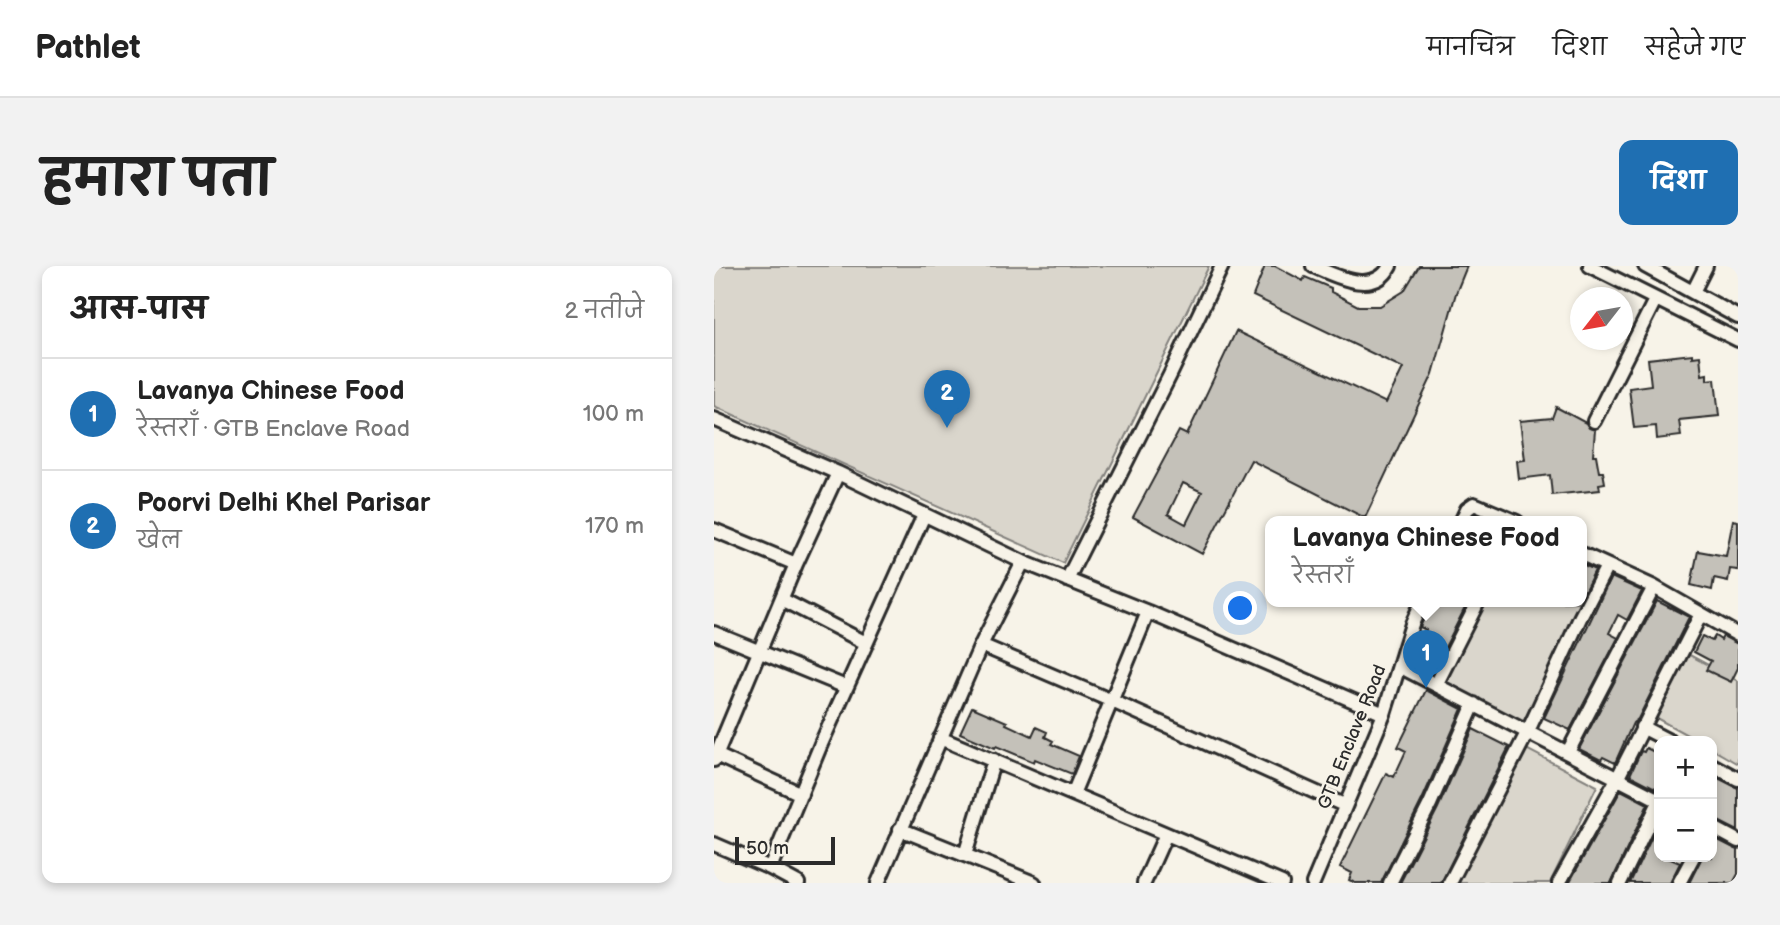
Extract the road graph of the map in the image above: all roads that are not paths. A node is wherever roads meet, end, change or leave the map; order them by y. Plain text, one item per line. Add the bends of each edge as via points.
1 (1222, 266) edge
2 (1312, 266) edge
3 (1390, 266) edge
4 (1590, 266) edge
5 (1645, 266) edge
6 (1706, 266) edge
7 (1693, 292) junction
8 (1655, 300) junction
9 (1738, 317) edge
10 (1738, 340) edge
11 (714, 419) edge
12 (1594, 421) dead end
13 (838, 473) junction
14 (924, 515) junction
15 (1464, 516) edge
16 (1503, 516) edge
17 (714, 530) edge
18 (1587, 556) edge
19 (1023, 562) junction
20 (796, 564) junction
21 (1607, 566) junction
22 (1067, 580) junction
23 (1654, 587) junction
24 (783, 600) junction
25 (1420, 607) edge
26 (1475, 607) edge
27 (1149, 612) junction
28 (1701, 614) junction
29 (714, 633) edge
30 (1738, 635) edge
31 (866, 643) junction
32 (981, 645) junction
33 (761, 651) junction
34 (1399, 666) junction
35 (1436, 685) junction
36 (846, 687) junction
37 (1112, 701) junction
38 (1474, 704) junction
39 (1384, 714) junction
40 (1642, 727) junction
41 (1528, 731) junction
42 (1659, 736) edge
43 (940, 738) junction
44 (1569, 752) junction
45 (715, 756) edge
46 (994, 760) junction
47 (1717, 768) edge
48 (1617, 779) junction
49 (1738, 779) edge
50 (802, 794) junction
51 (1073, 794) junction
52 (1655, 799) edge
53 (1344, 805) junction
54 (1654, 812) edge
55 (900, 829) junction
56 (1717, 830) edge
57 (1166, 834) junction
58 (1738, 841) edge
59 (714, 844) edge
60 (965, 855) junction
61 (1690, 862) edge
62 (770, 868) junction
63 (798, 883) edge
64 (877, 883) edge
65 (1034, 883) edge
66 (1144, 883) edge
67 (1282, 883) edge
68 (1313, 883) edge
69 (1390, 883) edge
70 (1450, 883) edge
71 (1559, 883) edge
72 (1620, 883) edge
73 (1679, 883) edge

1 - 22 street
2 - 3 street via 1350,282 1370,281
4 - 8 street
5 - 7 street
6 - 7 street
7 - 9 street
8 - 10 street
8 - 12 street
11 - 13 street
13 - 14 street
13 - 20 street
14 - 19 street
14 - 31 street
15 - 16 street via 1474,504
17 - 20 street
18 - 21 street
19 - 22 street
19 - 32 street
20 - 24 street
21 - 23 street
21 - 41 street
22 - 27 street
23 - 28 street
23 - 44 street
24 - 31 street
24 - 33 street
25 - 34 street, GTB Enclave Road
26 - 35 street
27 - 37 street
27 - 39 street
28 - 30 street
28 - 40 street
29 - 33 street
31 - 36 street
32 - 37 street
32 - 43 street
33 - 36 street
33 - 45 street
34 - 35 street
34 - 39 street, GTB Enclave Road
35 - 38 street
36 - 50 street
37 - 51 street
37 - 53 street
38 - 41 street
38 - 69 street
39 - 53 street, GTB Enclave Road
40 - 42 street
40 - 48 street
41 - 44 street
41 - 70 street
43 - 46 street
43 - 55 street
44 - 48 street
45 - 50 street
46 - 51 street
46 - 60 street
47 - 49 street
48 - 52 street
48 - 71 street
50 - 62 street
51 - 57 street
53 - 68 street, GTB Enclave Road
54 - 72 street
55 - 60 street
55 - 64 street
56 - 58 street
57 - 66 street
57 - 67 street
59 - 62 street
60 - 65 street
61 - 73 street
62 - 63 street

